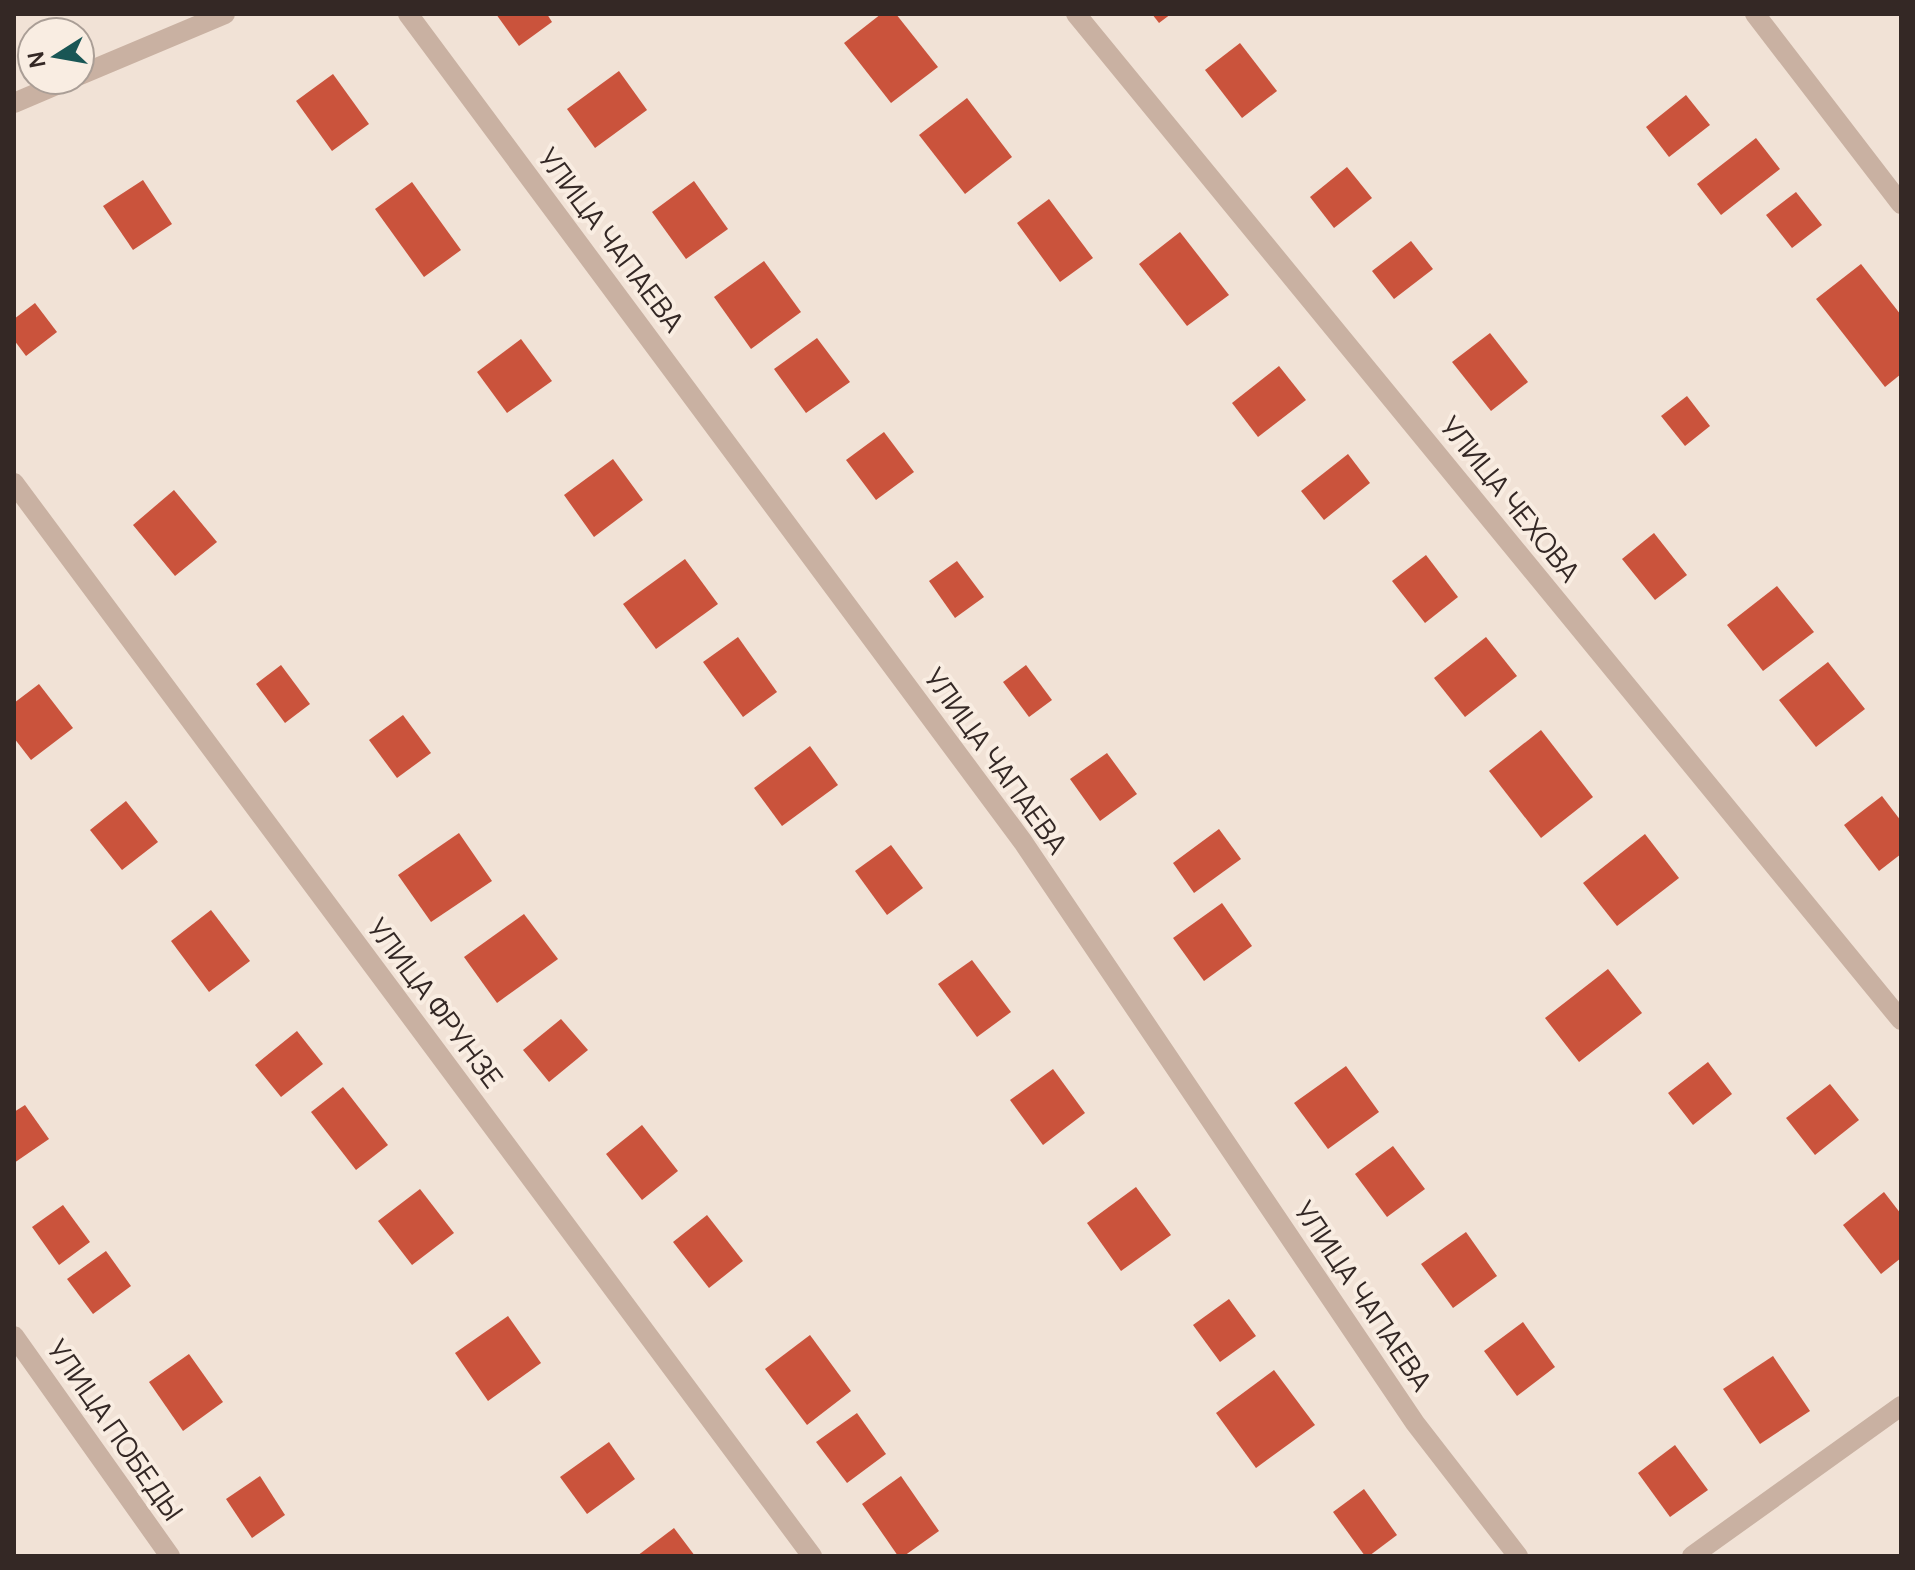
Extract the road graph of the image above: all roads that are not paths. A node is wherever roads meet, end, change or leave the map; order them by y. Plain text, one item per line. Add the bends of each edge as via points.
1 (225, 14) edge
2 (408, 14) edge
3 (1076, 14) edge
4 (1755, 14) edge
5 (96, 68) edge
6 (1901, 204) edge
7 (14, 483) edge
8 (1901, 1020) edge
9 (14, 1336) edge
10 (1901, 1406) edge
11 (170, 1556) edge
12 (812, 1556) edge
13 (1518, 1556) edge
14 (1692, 1556) edge

1 - 5 street
2 - 13 street, УЛИЦА ЧАПАЕВА via 1023,842 1415,1423
3 - 8 street, УЛИЦА ЧЕХОВА
4 - 6 street
7 - 12 street, УЛИЦА ФРУНЗЕ
9 - 11 street, УЛИЦА ПОБЕДЫ
10 - 14 street

